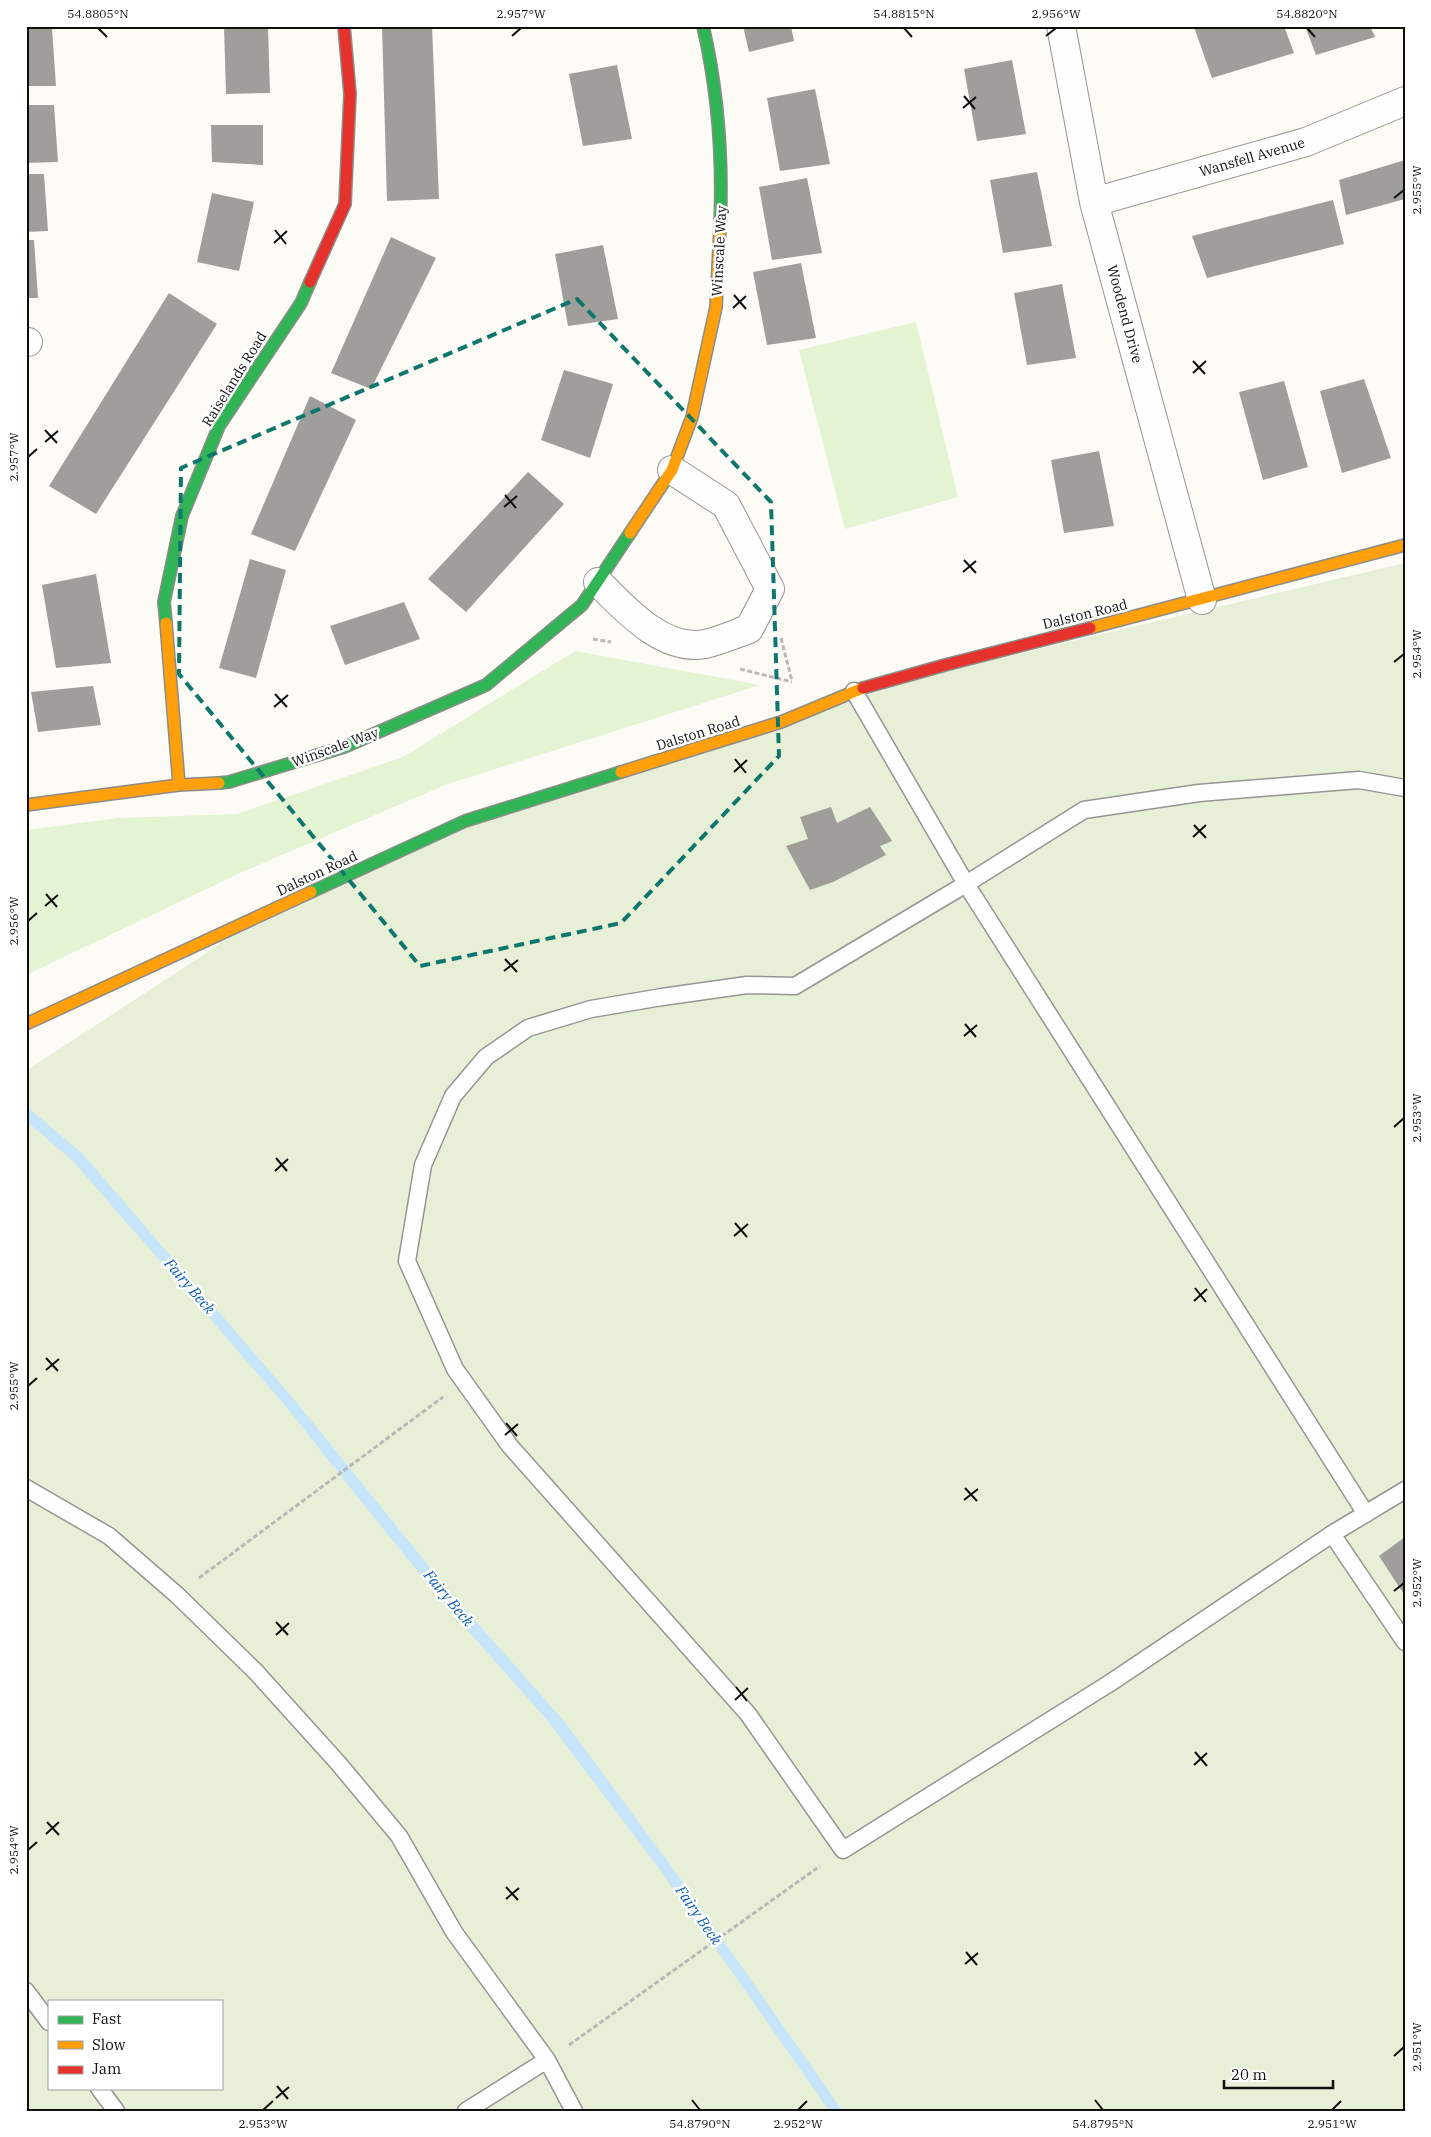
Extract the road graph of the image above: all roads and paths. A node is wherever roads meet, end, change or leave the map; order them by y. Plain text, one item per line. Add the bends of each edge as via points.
1 (344, 26) edge
2 (703, 26) edge
3 (1061, 26) edge
4 (1405, 101) edge
5 (1094, 202) junction
6 (672, 470) junction
7 (1405, 546) edge
8 (598, 582) junction
9 (1202, 600) junction
10 (854, 691) junction
11 (179, 784) junction
12 (1405, 788) edge
13 (26, 805) edge
14 (966, 884) junction
15 (26, 1024) edge
16 (463, 1381) junction
17 (26, 1488) edge
18 (1405, 1490) edge
19 (1366, 1514) junction
20 (1332, 1534) junction
21 (177, 1595) junction
22 (1405, 1642) edge
23 (844, 1850) junction
24 (26, 1992) edge
25 (48, 2021) edge
26 (547, 2060) junction
27 (100, 2090) edge
28 (116, 2111) edge
29 (466, 2111) edge
30 (574, 2111) edge

1 - 11 street, Raiselands Road via 350,94 344,204 301,303 219,426 182,516 164,602
2 - 6 street, Winscale Way via 711,62 722,184 716,307 692,417
3 - 5 street, Woodend Drive
4 - 5 street, Wansfell Avenue via 1306,142
5 - 9 street, Woodend Drive
6 - 8 street, Winscale Way
6 - 8 street via 726,505 770,589 749,630 703,644 672,642 634,618
7 - 9 street, Dalston Road
8 - 11 street, Winscale Way via 582,606 486,685 344,747 230,782
9 - 10 street, Dalston Road
10 - 14 lane
10 - 15 street, Dalston Road via 781,722 465,821
11 - 13 street, Winscale Way
12 - 14 lane via 1359,780 1199,792 1084,810
14 - 16 lane via 795,986 747,985 590,1009 528,1028 486,1057 453,1096 423,1165 407,1261 454,1369
14 - 19 lane
16 - 21 path
16 - 23 lane via 510,1446 748,1714
17 - 21 lane via 109,1536
18 - 19 lane
19 - 20 lane
20 - 22 lane
20 - 23 lane via 1110,1683
21 - 26 lane via 256,1672 399,1836 454,1932
23 - 26 path
24 - 25 lane
26 - 29 lane
26 - 30 lane
27 - 28 lane

